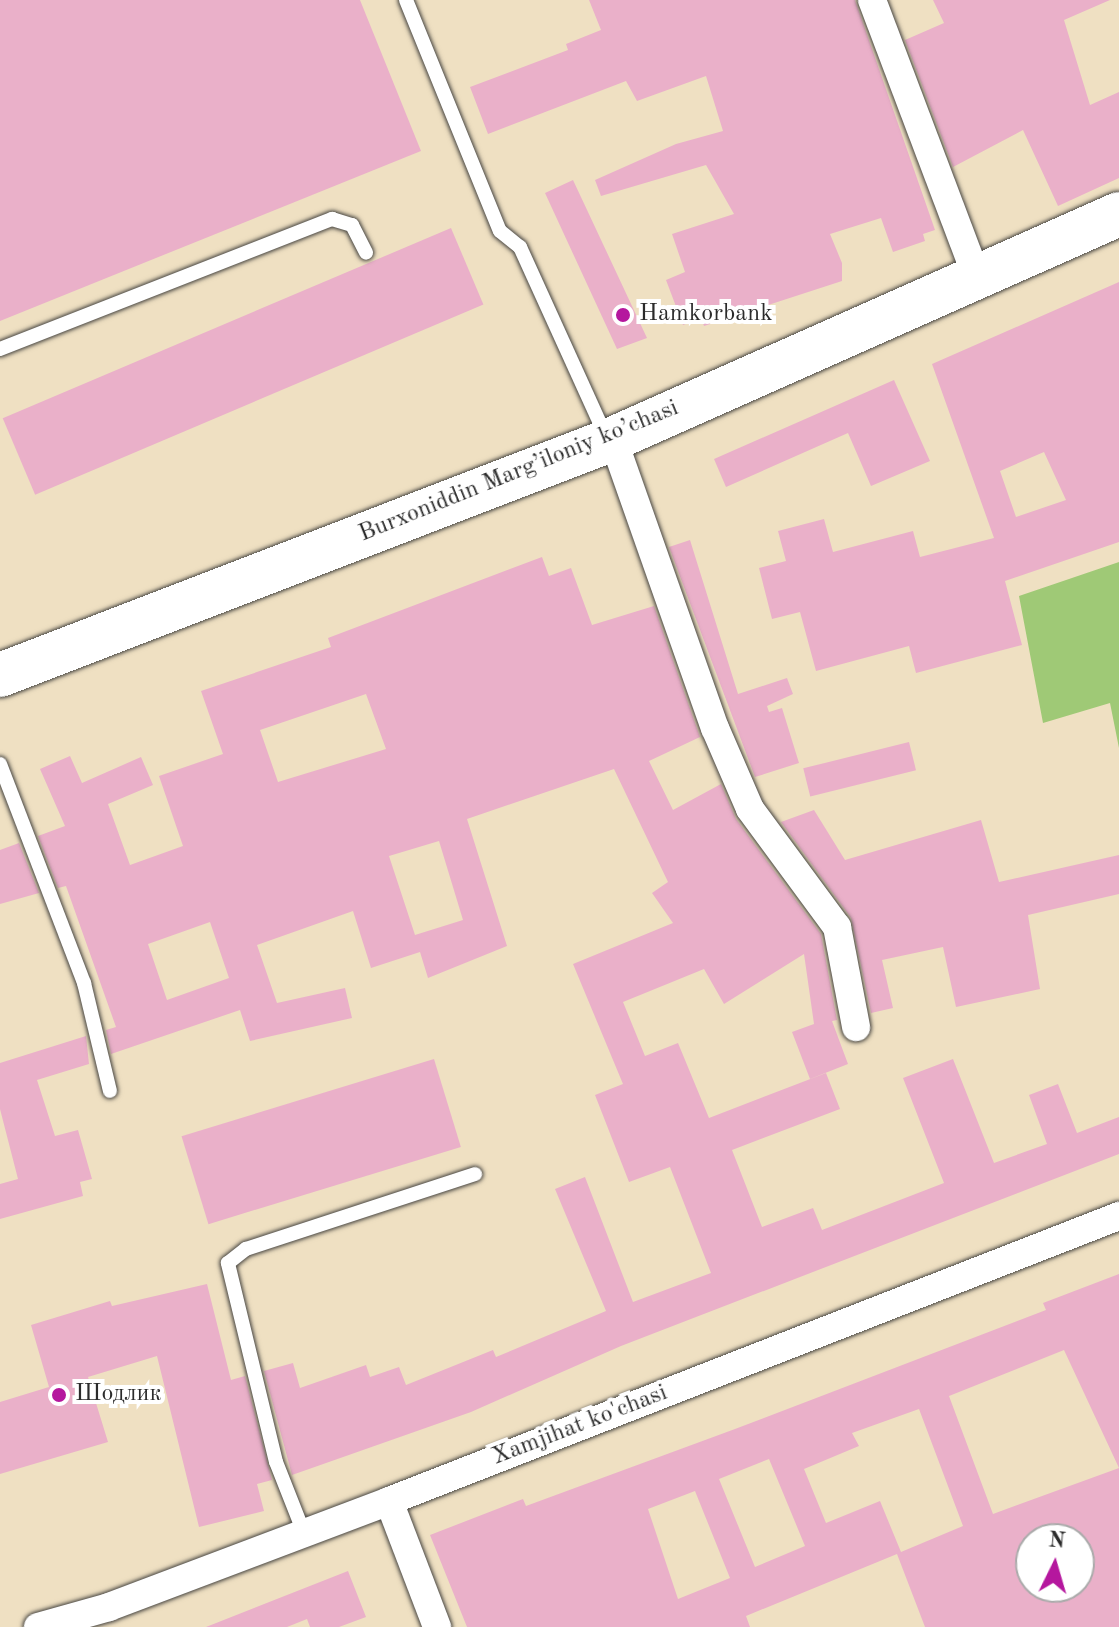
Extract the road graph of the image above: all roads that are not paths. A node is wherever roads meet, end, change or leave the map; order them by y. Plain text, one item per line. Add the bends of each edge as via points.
1 (406, 0) edge
2 (872, 0) edge
3 (1119, 214) edge
4 (366, 253) dead end
5 (977, 278) junction
6 (0, 349) edge
7 (610, 439) junction
8 (0, 675) edge
9 (0, 764) edge
10 (856, 1027) dead end
11 (110, 1091) dead end
12 (475, 1174) dead end
13 (1119, 1216) edge
14 (389, 1501) junction
15 (304, 1533) junction
16 (112, 1617) edge
17 (38, 1627) edge
18 (437, 1627) edge

1 - 7 lane via 500,231 520,247
2 - 5 street
3 - 5 main road, Burxoniddin Marg’iloniy ko’chasi
4 - 6 lane via 352,225 332,219
5 - 7 main road, Burxoniddin Marg’iloniy ko’chasi
7 - 8 main road, Burxoniddin Marg’iloniy ko’chasi
7 - 10 street via 715,728 750,809 837,927
9 - 11 lane via 84,983
12 - 15 lane via 246,1249 228,1263 276,1462
13 - 14 street, Xamjihat ko'chasi
14 - 15 street, Xamjihat ko'chasi
14 - 18 street
15 - 16 street, Xamjihat ko'chasi
16 - 17 street, Xamjihat ko'chasi

